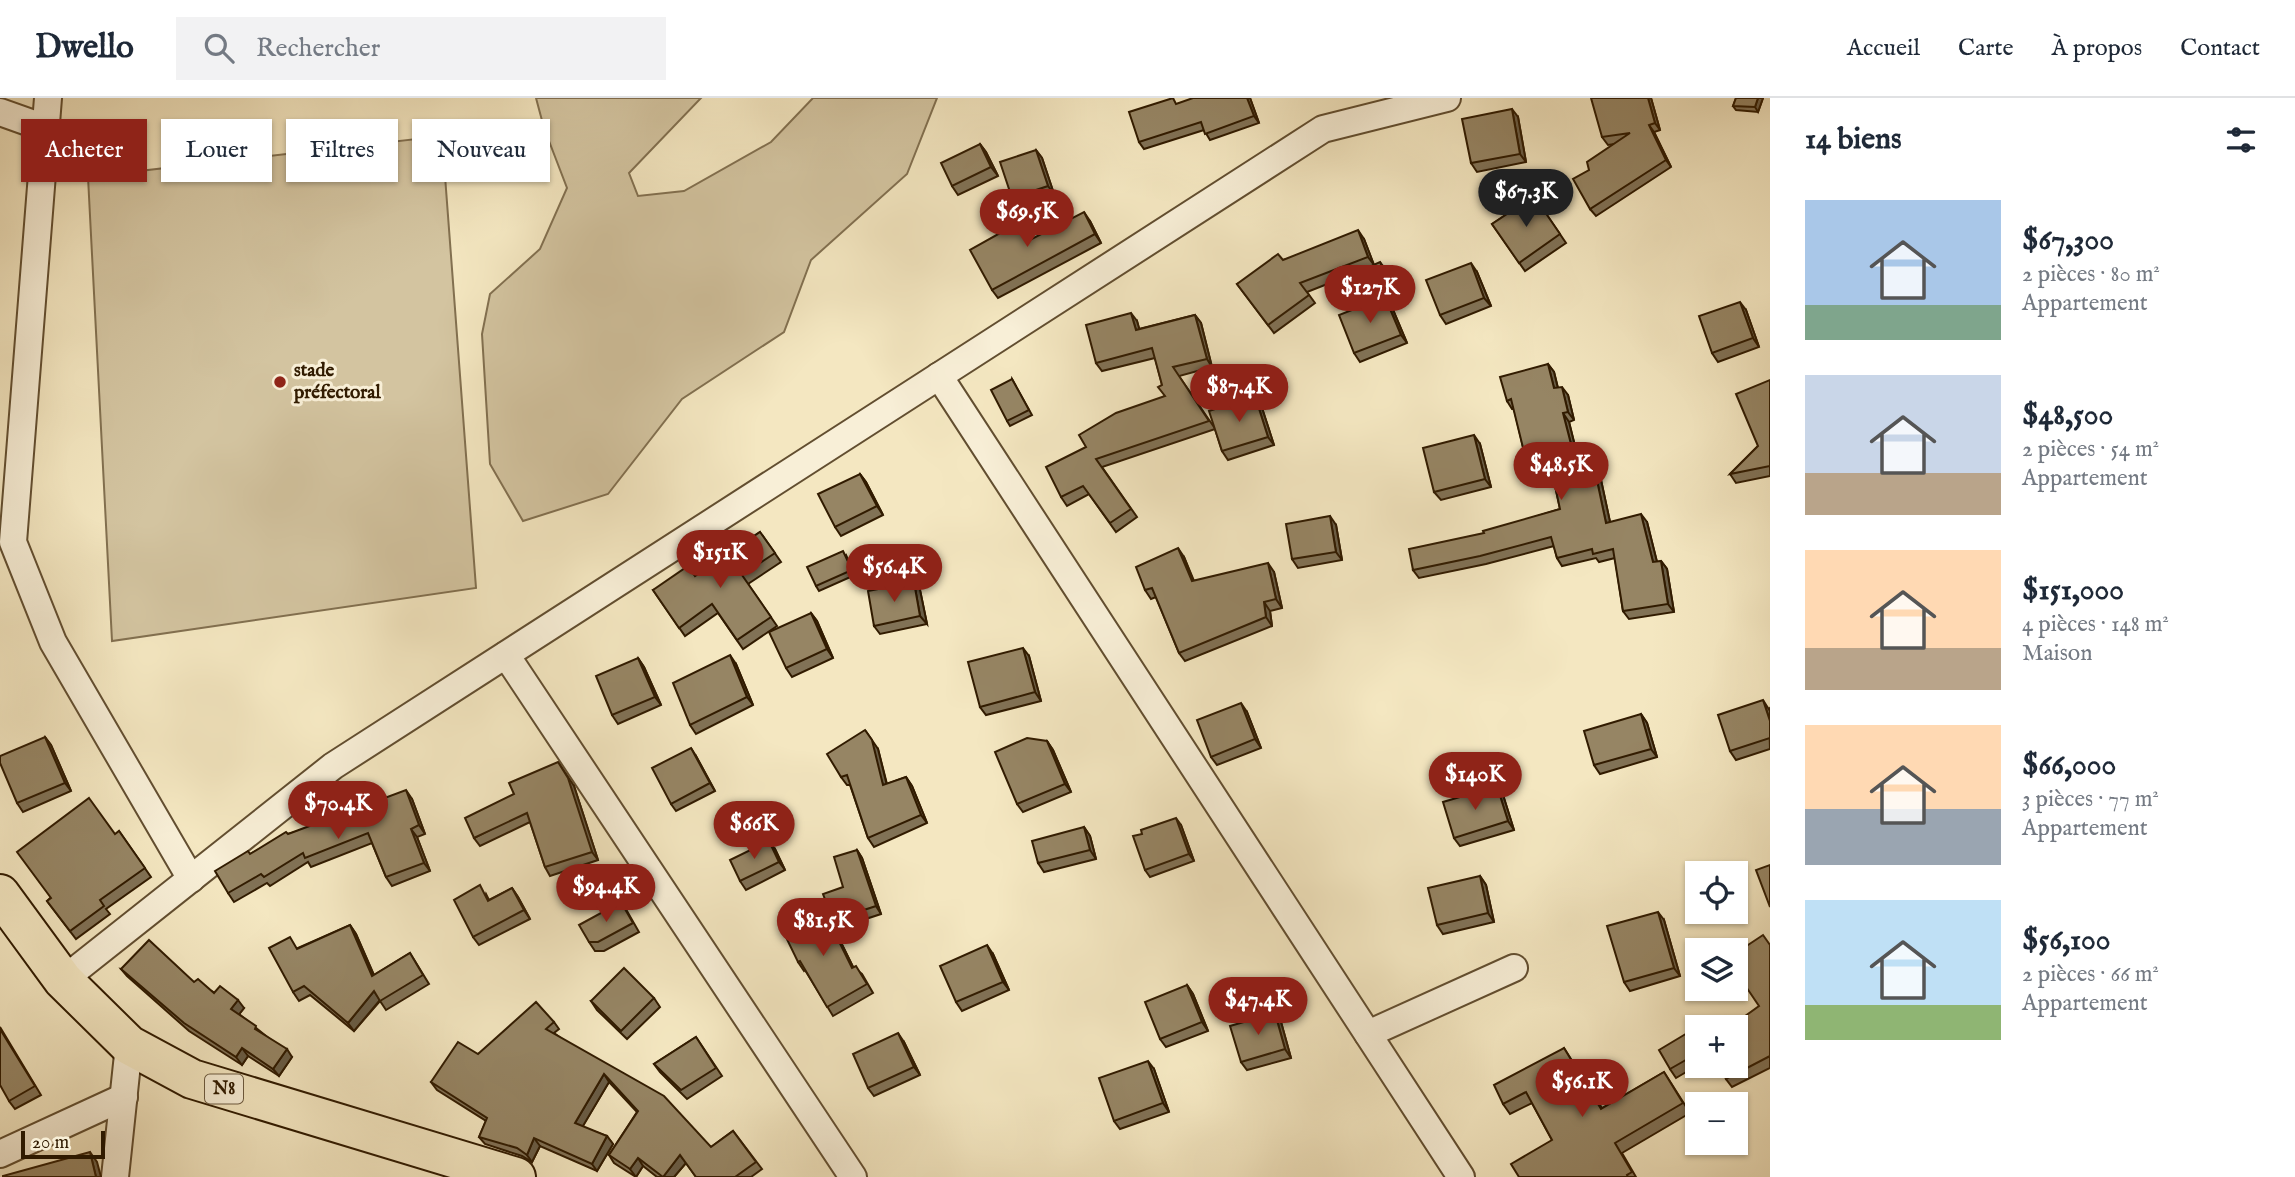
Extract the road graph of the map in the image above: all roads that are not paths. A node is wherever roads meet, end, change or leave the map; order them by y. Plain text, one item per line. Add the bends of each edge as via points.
1 (48, 98) edge
2 (1447, 98) edge
3 (0, 112) edge
4 (21, 119) edge
5 (46, 119) edge
6 (41, 182) edge
7 (939, 376) junction
8 (506, 655) junction
9 (191, 879) junction
10 (0, 894) edge
11 (1514, 968) dead end
12 (63, 980) junction
13 (1368, 1034) junction
14 (129, 1045) junction
15 (124, 1097) junction
16 (0, 1154) edge
17 (116, 1177) edge
18 (516, 1177) edge
19 (853, 1177) edge
20 (1461, 1177) edge

1 - 5 street
2 - 7 street via 1323,130
3 - 4 street
6 - 9 street via 13,542 53,642
7 - 8 street
7 - 13 street
8 - 9 street via 333,766
8 - 19 street
9 - 12 street
10 - 12 main road, N8
11 - 13 street
12 - 14 main road, N8
13 - 20 street
14 - 15 street
14 - 18 main road, N8 via 192,1079
15 - 16 street
15 - 17 street

